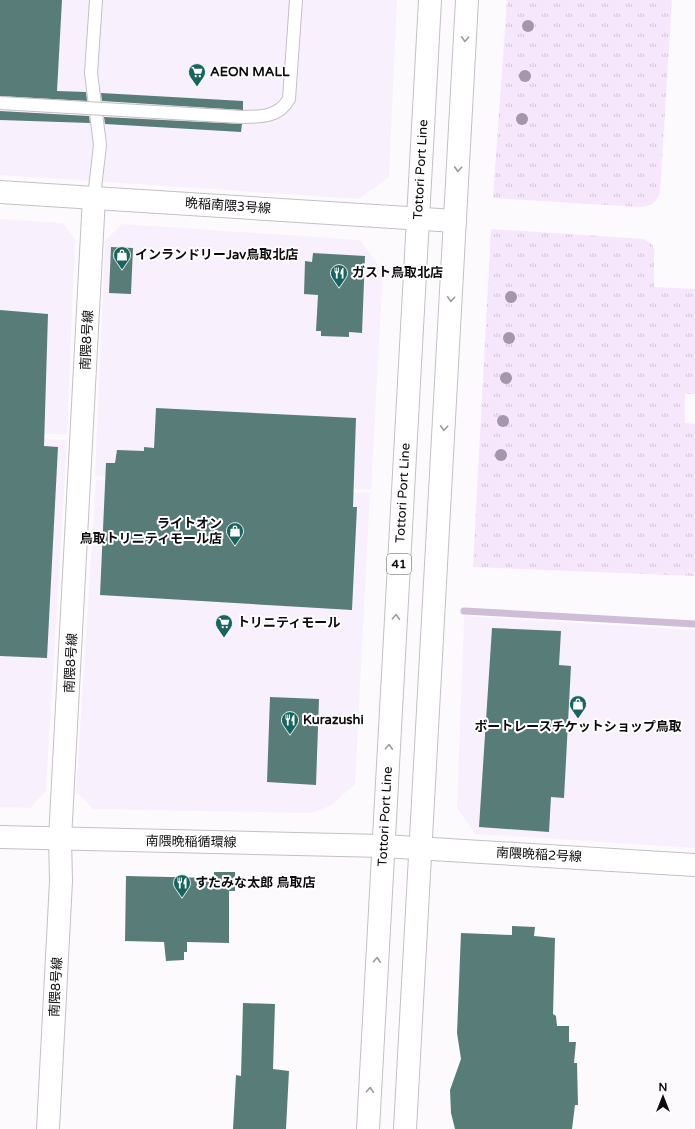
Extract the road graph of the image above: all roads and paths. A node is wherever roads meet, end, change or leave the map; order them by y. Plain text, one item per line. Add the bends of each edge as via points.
1 (96, 0) edge
2 (296, 0) edge
3 (430, 0) edge
4 (467, 0) edge
5 (0, 103) edge
6 (0, 192) edge
7 (94, 197) junction
8 (418, 218) junction
9 (455, 221) junction
10 (0, 837) edge
11 (60, 839) junction
12 (383, 846) junction
13 (422, 848) junction
14 (695, 864) edge
15 (48, 1129) edge
16 (368, 1129) edge
17 (405, 1129) edge

1 - 7 lane via 92,73 100,145
2 - 5 lane, bridge via 289,99 286,105 273,114 242,117
3 - 8 main road, Tottori Port Line / 41
4 -> 9 main road
6 - 7 main road, 晩稲南隈3号線
7 - 8 main road, 晩稲南隈3号線
7 - 11 main road, 南隈8号線
8 - 9 main road, 晩稲南隈3号線
12 -> 8 main road, Tottori Port Line / 41
9 -> 13 main road
10 - 11 main road, 南隈晩稲循環線
11 - 12 main road, 南隈晩稲循環線
11 - 15 main road, 南隈8号線 via 61,881
12 - 13 main road, 南隈晩稲2号線
16 -> 12 main road, Tottori Port Line / 41
13 - 14 main road, 南隈晩稲2号線
13 - 17 main road

